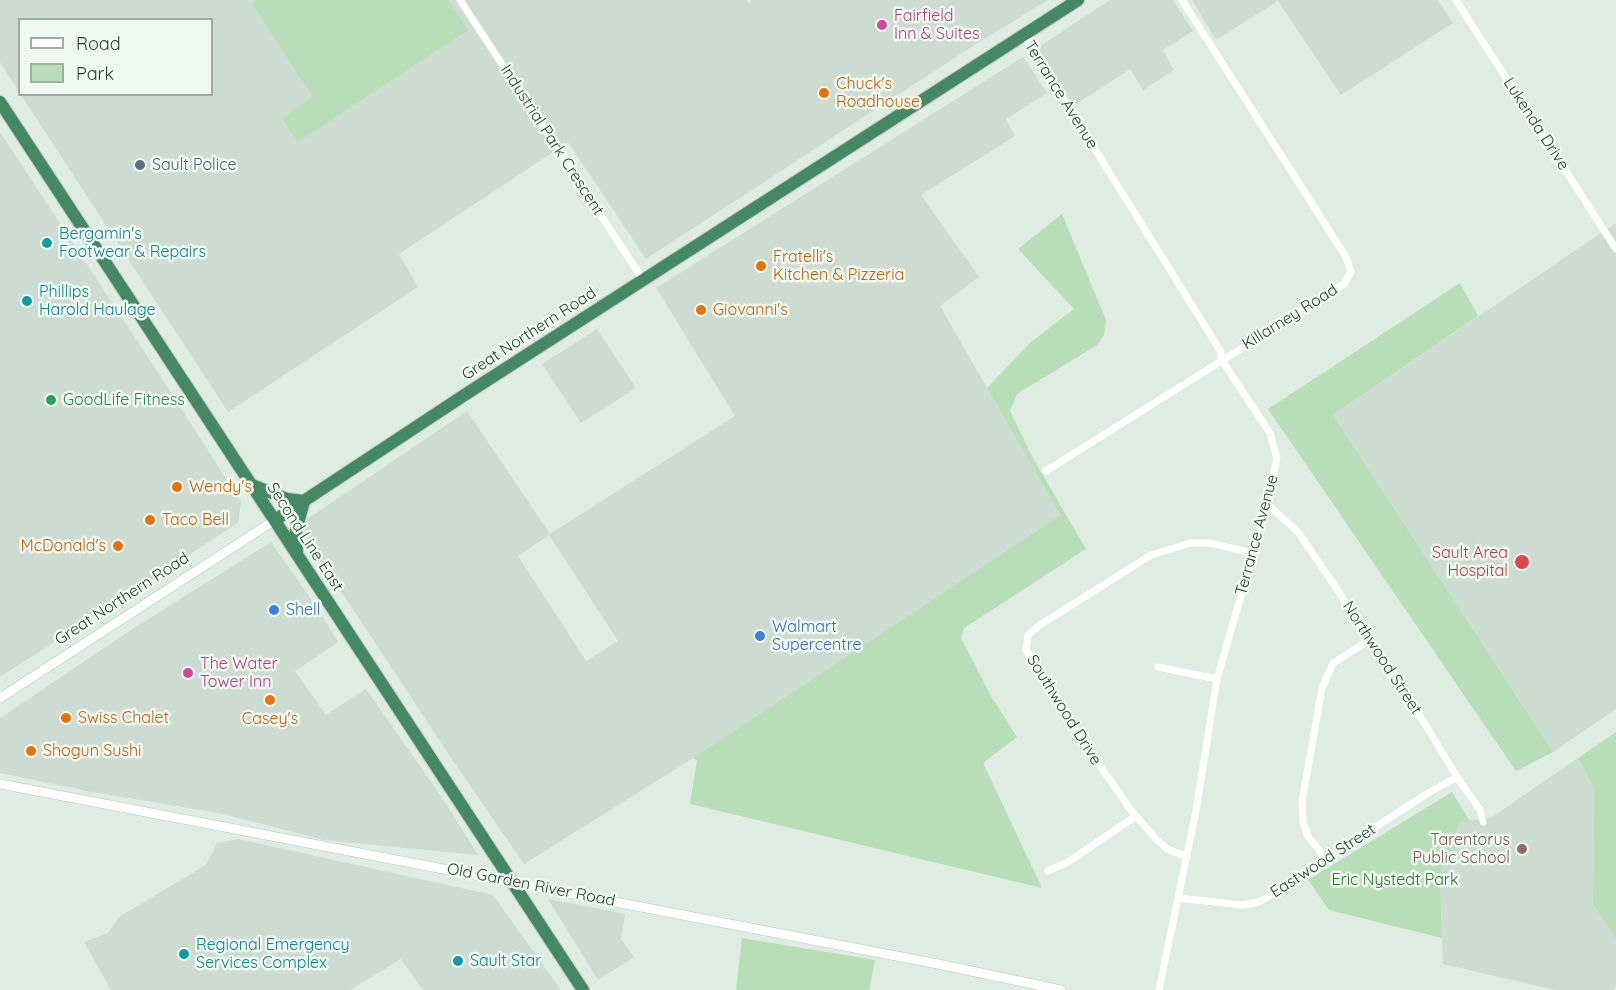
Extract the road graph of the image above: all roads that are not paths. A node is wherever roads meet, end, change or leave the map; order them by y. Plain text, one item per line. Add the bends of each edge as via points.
1 (460, 0) edge
2 (1078, 0) edge
3 (1182, 0) edge
4 (1456, 0) edge
5 (1024, 35) junction
6 (0, 102) edge
7 (1616, 249) edge
8 (643, 280) junction
9 (1221, 360) junction
10 (1046, 471) dead end
11 (251, 484) junction
12 (304, 501) junction
13 (1267, 504) junction
14 (275, 520) junction
15 (1253, 553) junction
16 (297, 556) junction
17 (1368, 641) junction
18 (1158, 667) dead end
19 (1217, 679) junction
20 (0, 698) edge
21 (1457, 777) junction
22 (0, 784) edge
23 (1136, 816) junction
24 (1483, 822) dead end
25 (1185, 856) junction
26 (1326, 859) junction
27 (1048, 872) dead end
28 (512, 881) junction
29 (1178, 898) junction
30 (583, 990) edge
31 (1061, 990) edge
32 (1159, 990) edge

1 - 8 street, Industrial Park Crescent
2 - 5 highway, Great Northern Road
3 - 9 street, Killarney Road via 1346,257 1351,272 1344,284
4 - 7 street, Lukenda Drive
5 - 8 highway, Great Northern Road
5 - 9 street, Terrance Avenue via 1221,352
6 - 11 highway, Second Line East
8 - 12 highway, Great Northern Road
9 - 10 street, Killarney Road
9 - 13 street, Terrance Avenue via 1270,433 1277,459
11 - 12 highway
11 - 14 highway, Second Line East
12 - 14 highway, Great Northern Road
12 - 16 highway via 296,531
13 - 15 street, Terrance Avenue
13 - 17 street, Northwood Street via 1298,532
14 - 16 highway, Second Line East
14 - 20 main road, Great Northern Road
15 - 19 street, Terrance Avenue
15 - 23 street, Southwood Drive via 1190,543 1151,555 1028,635 1026,650 1080,737
16 - 28 highway, Second Line East
17 - 21 street, Northwood Street
17 - 26 street via 1333,663 1322,688 1302,802 1308,836
18 - 19 street
19 - 25 street, Terrance Avenue
21 - 24 street, Northwood Street via 1480,810
21 - 26 street, Eastwood Street
22 - 28 main road, Old Garden River Road
23 - 25 street, Southwood Drive via 1167,849
23 - 27 street
25 - 29 street, Terrance Avenue
26 - 29 street, Eastwood Street via 1259,902 1242,905
28 - 30 highway, Second Line East
28 - 31 main road, Old Garden River Road
29 - 32 street, Terrance Avenue

